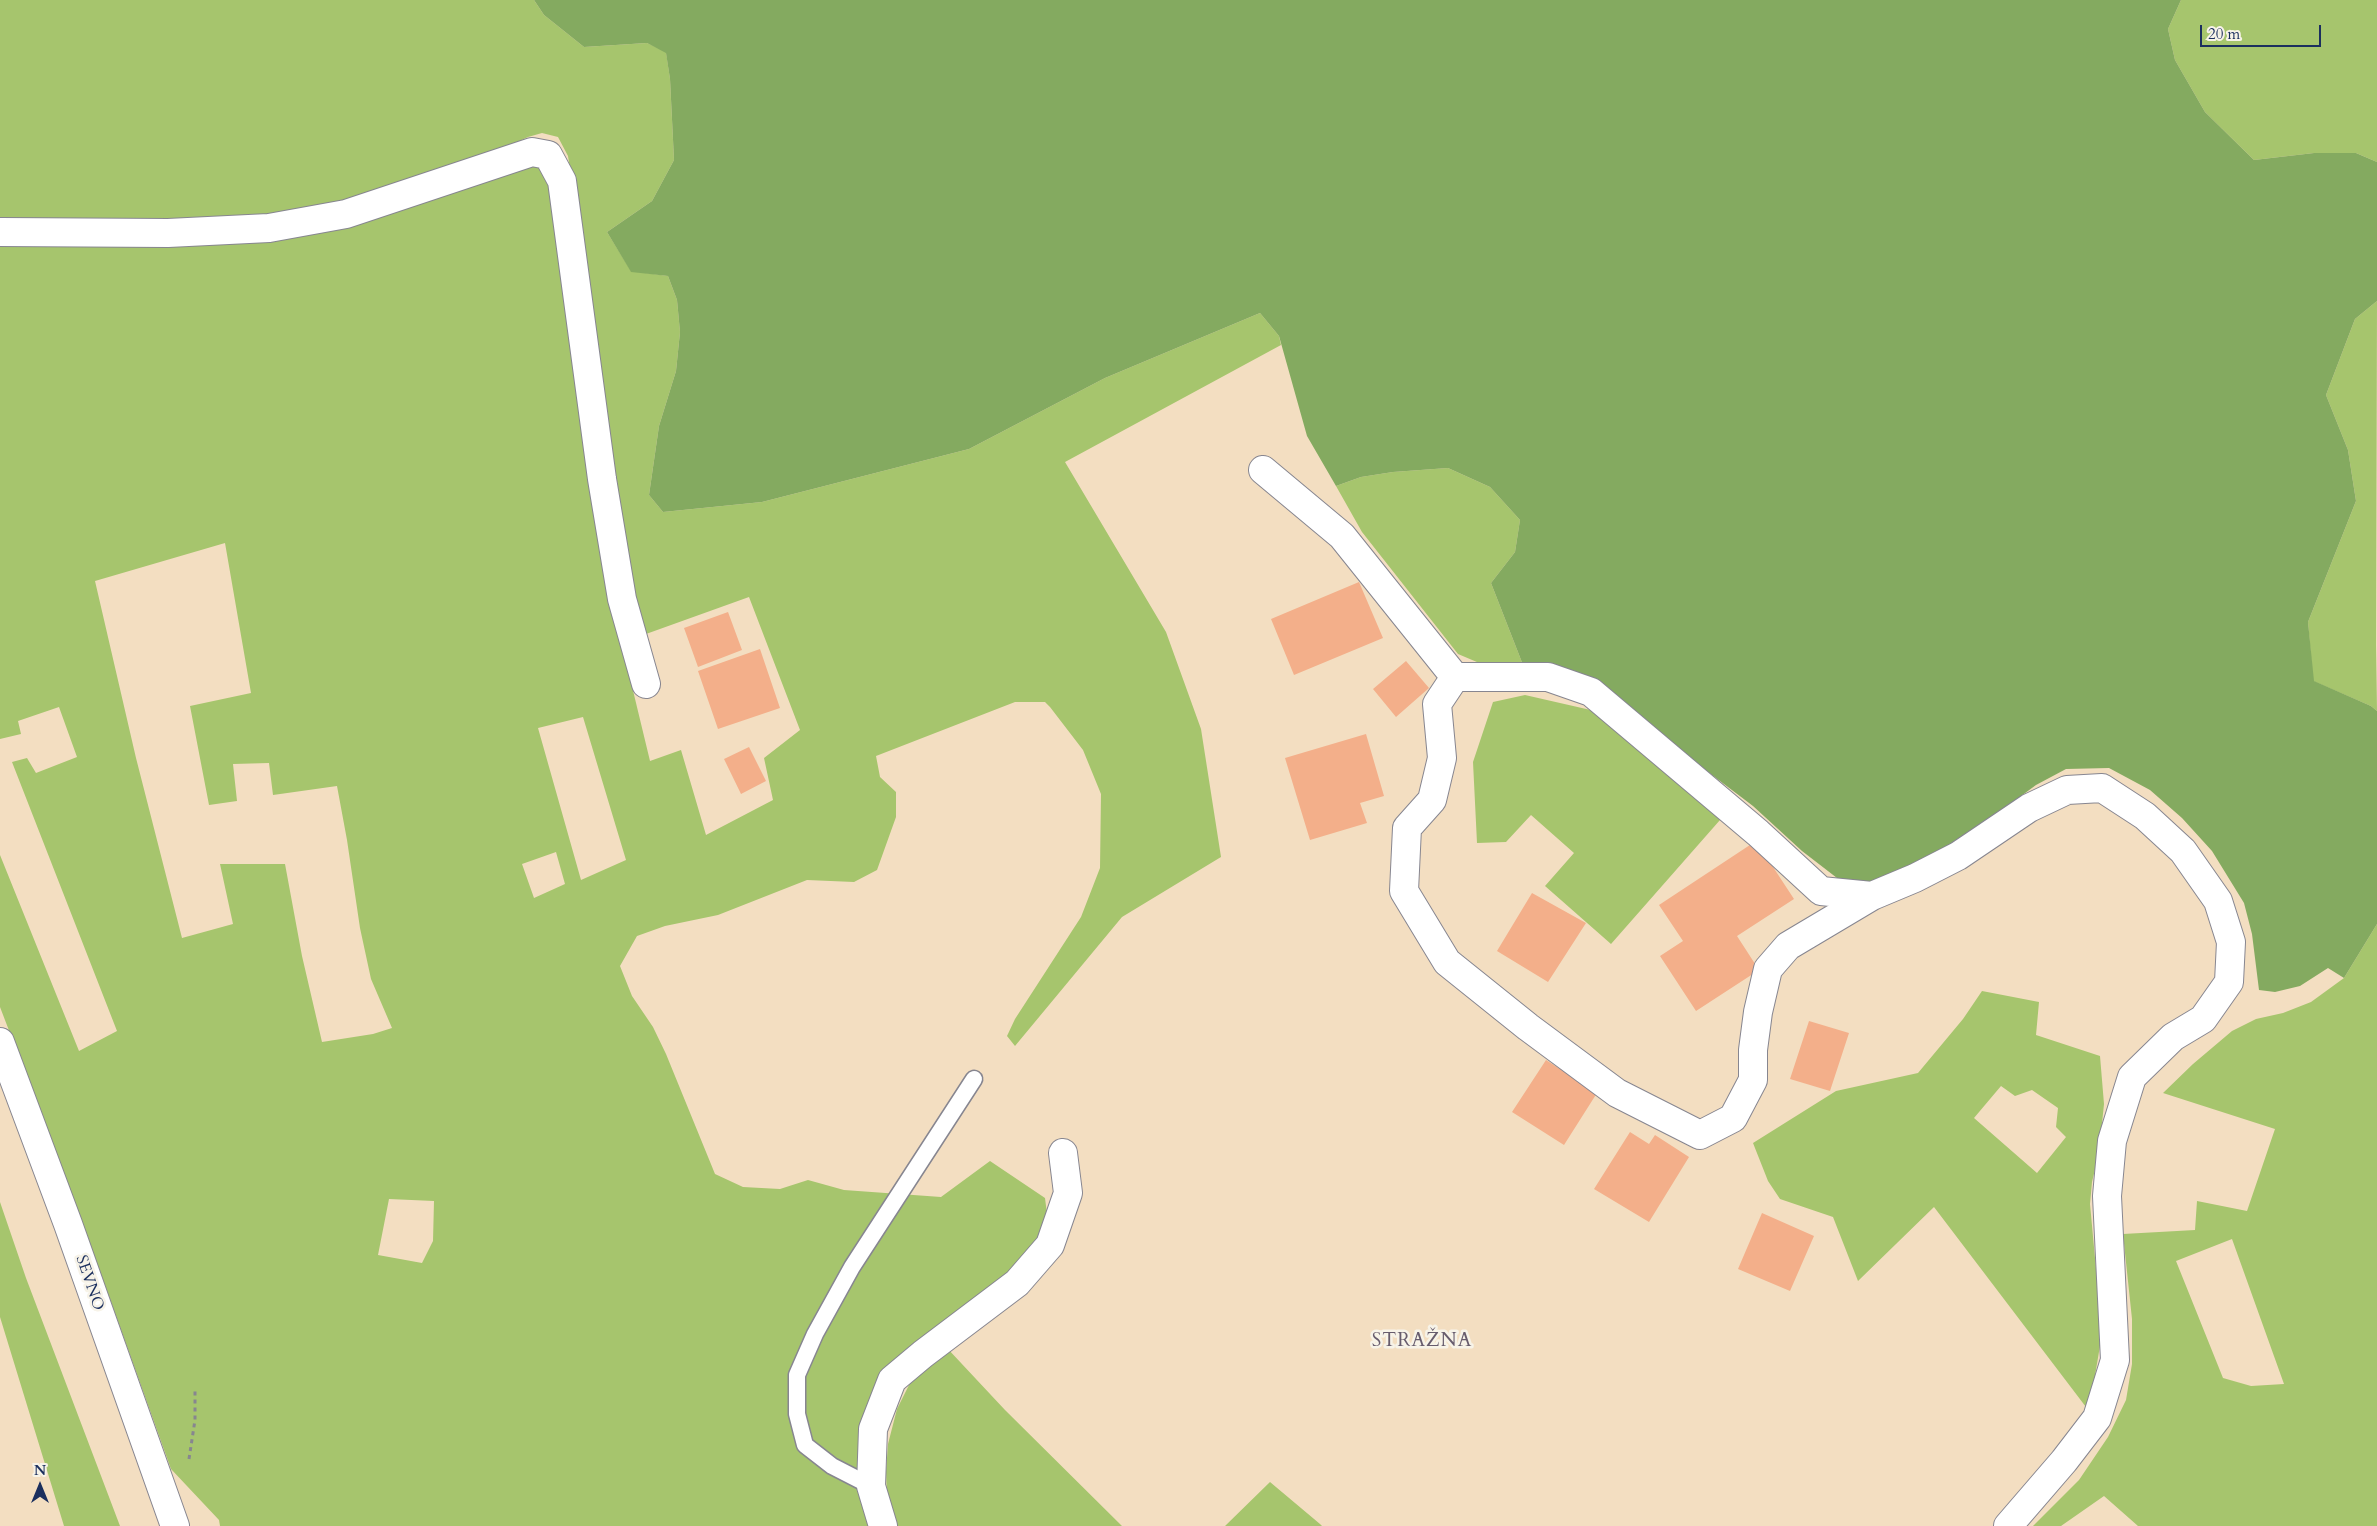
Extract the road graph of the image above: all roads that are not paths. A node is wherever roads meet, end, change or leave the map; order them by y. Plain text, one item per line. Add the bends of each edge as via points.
1 (0, 232) edge
2 (1263, 470) dead end
3 (1455, 677) junction
4 (646, 684) dead end
5 (1872, 896) junction
6 (0, 1042) edge
7 (974, 1079) dead end
8 (1063, 1154) dead end
9 (871, 1486) junction
10 (175, 1526) edge
11 (883, 1526) edge
12 (2008, 1526) edge

1 - 4 street via 168,233 269,228 346,214 532,152 548,155 562,180 601,470 622,598
2 - 3 street via 1342,536
3 - 5 street via 1548,677 1591,692 1758,833 1821,891
3 - 5 street via 1437,704 1442,758 1432,800 1407,828 1404,891 1447,962 1617,1093 1700,1135 1733,1118 1753,1080 1758,1012 1768,969 1788,946
5 - 12 street via 1958,856 2044,800 2066,790 2102,788 2145,816 2183,851 2218,901 2231,942 2229,982 2203,1019 2173,1038 2132,1077 2112,1141 2107,1196 2115,1360 2097,1418
6 - 10 street, SEVNO
7 - 9 lane via 852,1267 815,1334 797,1375 797,1414 805,1445 832,1466
8 - 9 street via 1068,1193 1050,1245 1017,1283 892,1380 873,1429
9 - 11 street

